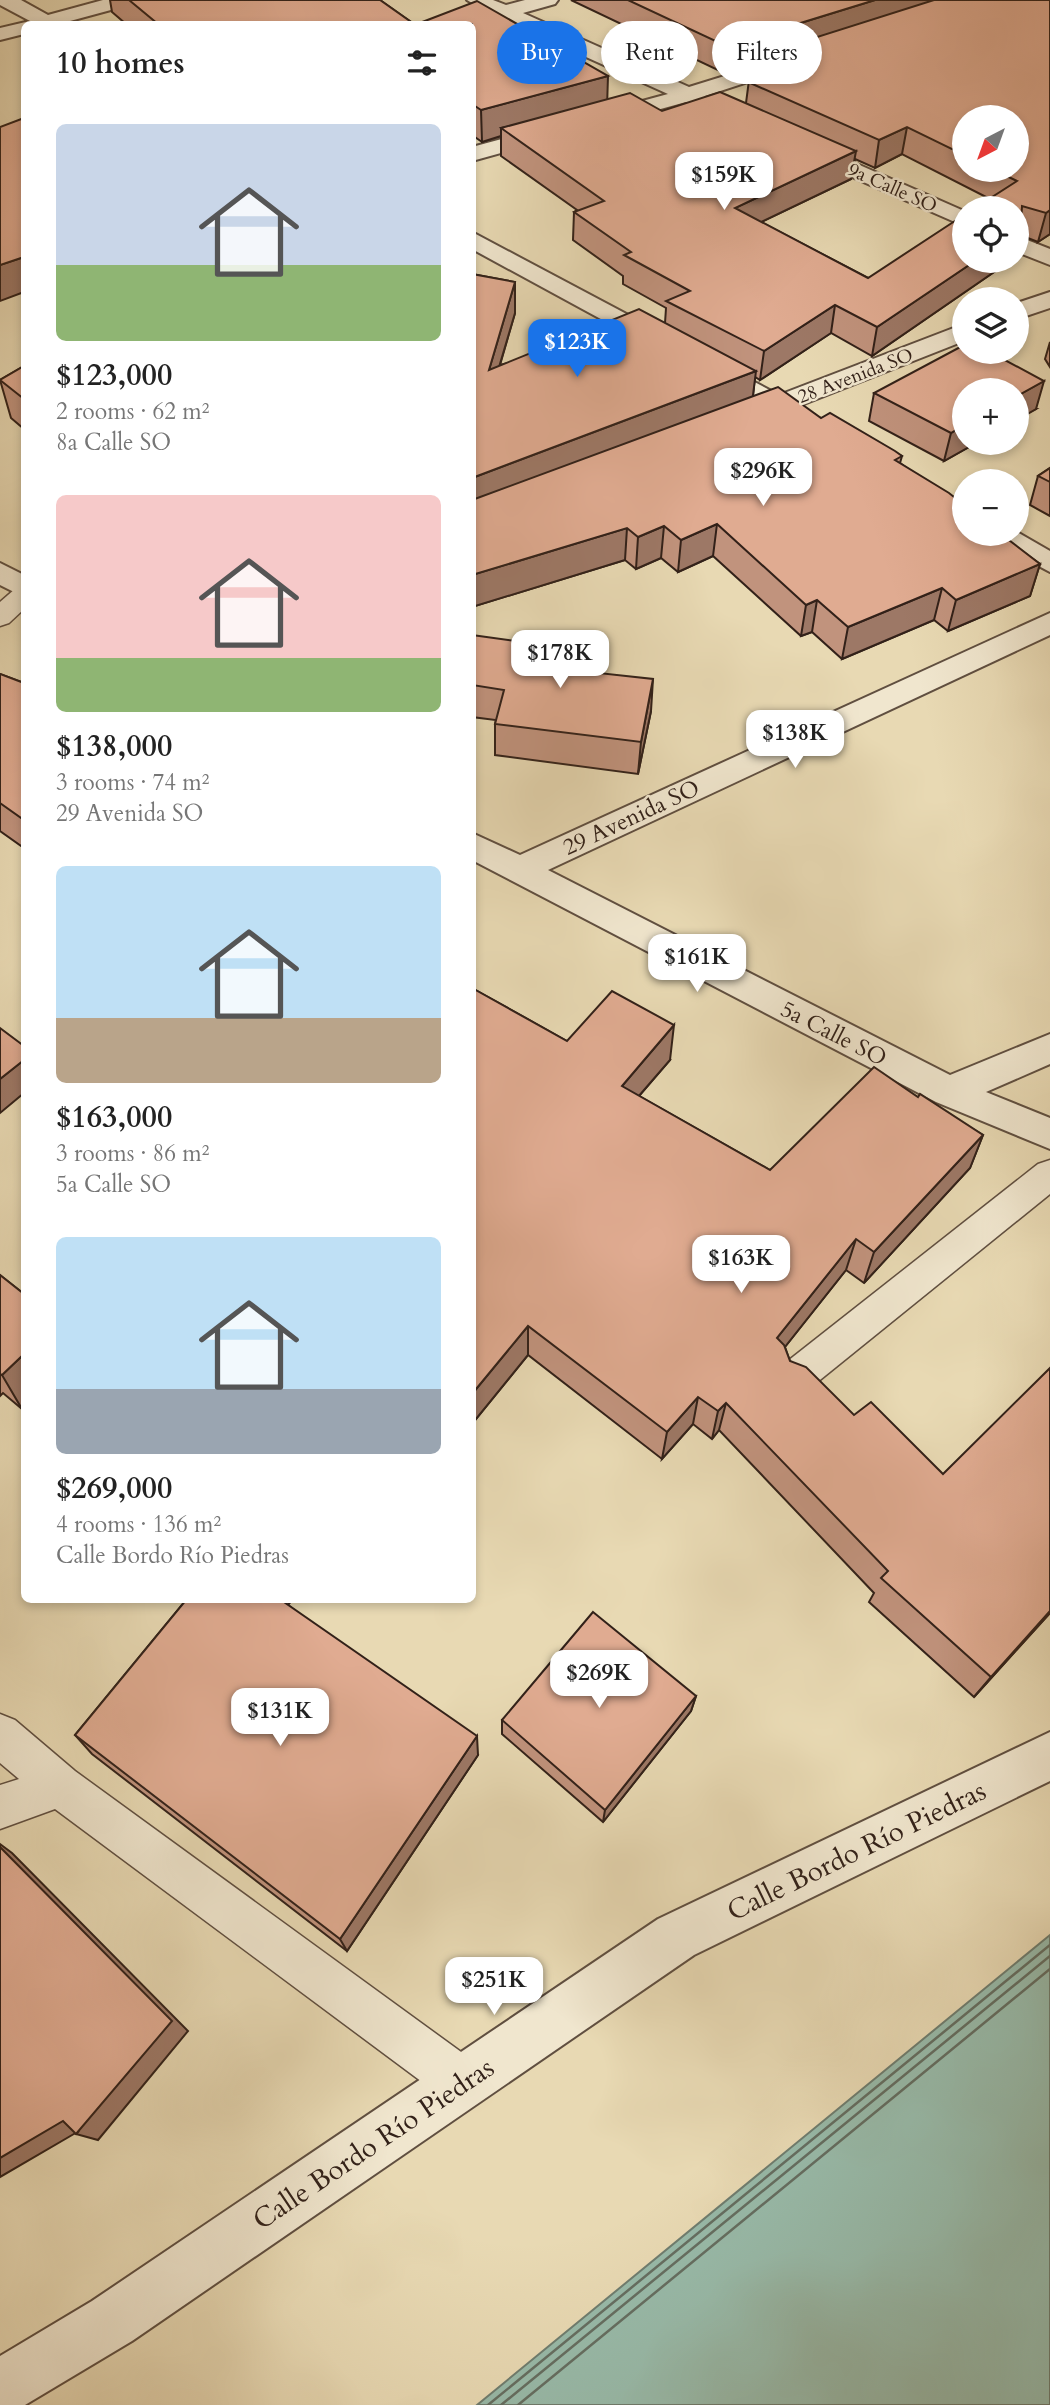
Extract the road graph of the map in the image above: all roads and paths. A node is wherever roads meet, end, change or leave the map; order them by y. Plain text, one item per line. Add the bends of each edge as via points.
1 (6, 0) edge
2 (126, 0) edge
3 (477, 0) edge
4 (548, 0) edge
5 (505, 12) junction
6 (38, 21) edge
7 (52, 21) edge
8 (471, 21) edge
9 (21, 29) edge
10 (0, 34) edge
11 (722, 84) edge
12 (687, 95) junction
13 (712, 106) edge
14 (788, 140) edge
15 (476, 153) edge
16 (952, 214) edge
17 (476, 241) edge
18 (1029, 248) edge
19 (1050, 258) edge
20 (1050, 299) edge
21 (1029, 307) edge
22 (952, 337) edge
23 (780, 404) junction
24 (741, 419) edge
25 (826, 431) edge
26 (1021, 546) edge
27 (1050, 563) edge
28 (0, 572) edge
29 (21, 586) edge
30 (21, 598) edge
31 (0, 617) edge
32 (1050, 623) edge
33 (476, 847) edge
34 (517, 870) junction
35 (1050, 1048) edge
36 (949, 1092) junction
37 (1050, 1135) edge
38 (1050, 1174) edge
39 (797, 1376) edge
40 (0, 1735) edge
41 (1050, 1756) edge
42 (60, 1786) junction
43 (0, 1807) edge
44 (462, 2082) junction
45 (0, 2388) edge

1 - 6 street
2 - 7 street
3 - 5 street
4 - 5 street
5 - 8 street
5 - 12 street
9 - 10 street
11 - 12 street
12 - 13 street
12 - 15 street
14 - 16 street, 9a Calle SO
17 - 23 street
18 - 19 street
20 - 21 street
22 - 23 street, 28 Avenida SO
23 - 24 street, 28 Avenida SO
23 - 25 street
26 - 27 street
28 - 29 street
30 - 31 lane
32 - 34 street, 29 Avenida SO
33 - 34 street, 5a Calle SO
34 - 36 street, 5a Calle SO
35 - 36 street
36 - 37 street, 5a Calle SO
38 - 39 lane
40 - 42 lane
41 - 44 street, Calle Bordo Río Piedras via 676,1937
42 - 43 lane
42 - 44 lane
44 - 45 street, Calle Bordo Río Piedras via 112,2321

